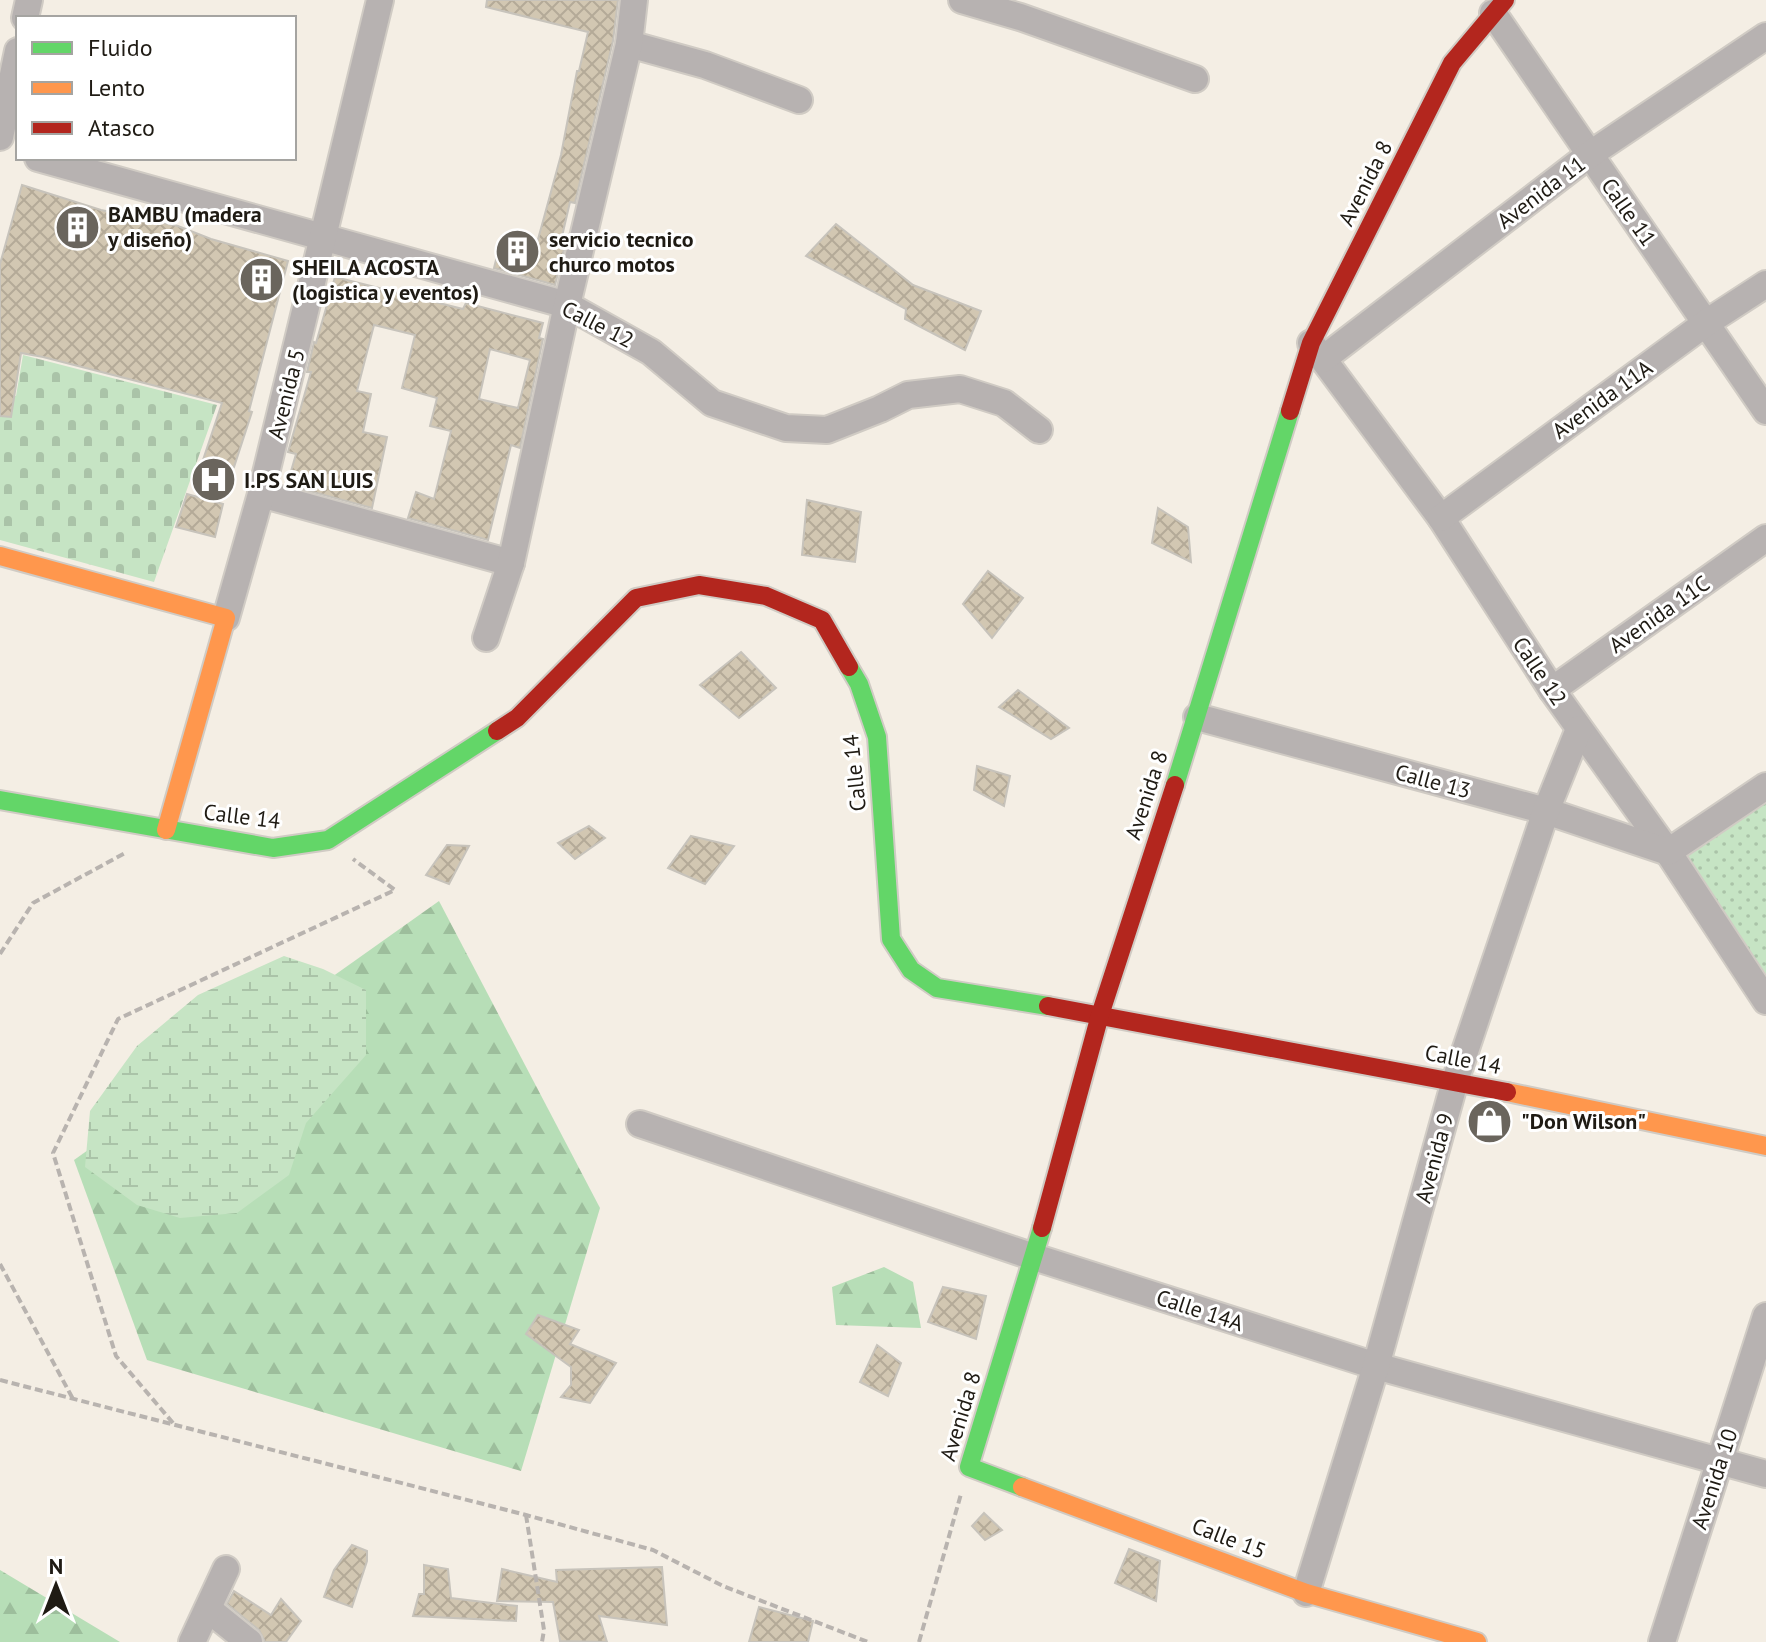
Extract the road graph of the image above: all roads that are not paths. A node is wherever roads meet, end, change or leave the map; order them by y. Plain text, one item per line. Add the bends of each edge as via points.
1 (380, 0) edge
2 (634, 0) edge
3 (962, 0) edge
4 (1499, 6) edge
5 (1022, 9) edge
6 (1766, 36) edge
7 (629, 44) junction
8 (16, 61) edge
9 (1195, 79) dead end
10 (799, 100) dead end
11 (0, 137) edge
12 (1589, 155) junction
13 (45, 160) edge
14 (324, 239) junction
15 (1766, 284) edge
16 (567, 305) junction
17 (1706, 323) junction
18 (1317, 351) junction
19 (1766, 411) edge
20 (1039, 430) dead end
21 (261, 494) junction
22 (1441, 518) junction
23 (1766, 538) edge
24 (0, 556) edge
25 (511, 563) junction
26 (226, 618) junction
27 (486, 638) dead end
28 (1552, 690) junction
29 (1197, 717) junction
30 (1579, 729) junction
31 (1766, 786) edge
32 (0, 800) edge
33 (1546, 811) junction
34 (166, 830) junction
35 (1668, 852) junction
36 (1766, 1001) edge
37 (1100, 1015) junction
38 (1455, 1081) junction
39 (640, 1124) dead end
40 (1766, 1146) edge
41 (1034, 1257) junction
42 (1766, 1316) edge
43 (1376, 1366) junction
44 (1720, 1460) junction
45 (969, 1467) joint
46 (1766, 1474) edge
47 (226, 1569) dead end
48 (1306, 1593) junction
49 (208, 1609) junction
50 (192, 1642) edge
51 (249, 1642) edge
52 (1477, 1642) edge
53 (1662, 1642) edge

1 - 14 street, Avenida 5
2 - 7 street
3 - 5 street
4 - 12 street, Calle 11
4 - 18 street, Avenida 8 via 1452,63
5 - 9 street
6 - 12 street, Avenida 11
7 - 10 street
7 - 16 street
8 - 11 street
12 - 17 street, Calle 11
12 - 18 street, Avenida 11
13 - 14 street, Calle 12
14 - 16 street, Calle 12
14 - 21 street, Avenida 5
15 - 17 street, Avenida 11A
16 - 20 street, Calle 12 via 651,352 712,403 786,428 827,430 908,395 960,389 1004,403
16 - 25 street
17 - 19 street, Calle 11
17 - 22 street, Avenida 11A
18 - 22 street, Calle 12
18 - 29 street, Avenida 8
21 - 25 street
21 - 26 street, Avenida 5
22 - 28 street, Calle 12
23 - 28 street, Avenida 11C
24 - 26 street
25 - 27 street
26 - 34 street, Avenida 5
28 - 30 street, Calle 12
29 - 33 street, Calle 13
29 - 37 street, Avenida 8
30 - 33 street, Avenida 9
30 - 35 street, Calle 12
31 - 35 street
32 - 34 street, Calle 14
33 - 35 street, Calle 13
33 - 38 street, Avenida 9
34 - 37 street, Calle 14 via 273,848 328,840 517,718 636,598 699,585 766,596 822,620 859,684 877,737 891,939 911,970 937,988
35 - 36 street, Calle 12
37 - 38 street, Calle 14
37 - 41 street, Avenida 8
38 - 40 street, Calle 14
38 - 43 street, Avenida 9
39 - 41 street, Calle 14A
41 - 43 street, Calle 14A
41 - 45 street, Avenida 8
42 - 44 street, Avenida 10
43 - 44 street, Calle 14A
43 - 48 street, Avenida 9
44 - 46 street, Calle 14A
44 - 53 street, Avenida 10
45 - 48 street, Calle 15
47 - 49 street
48 - 52 street, Calle 15
49 - 50 street
49 - 51 street

